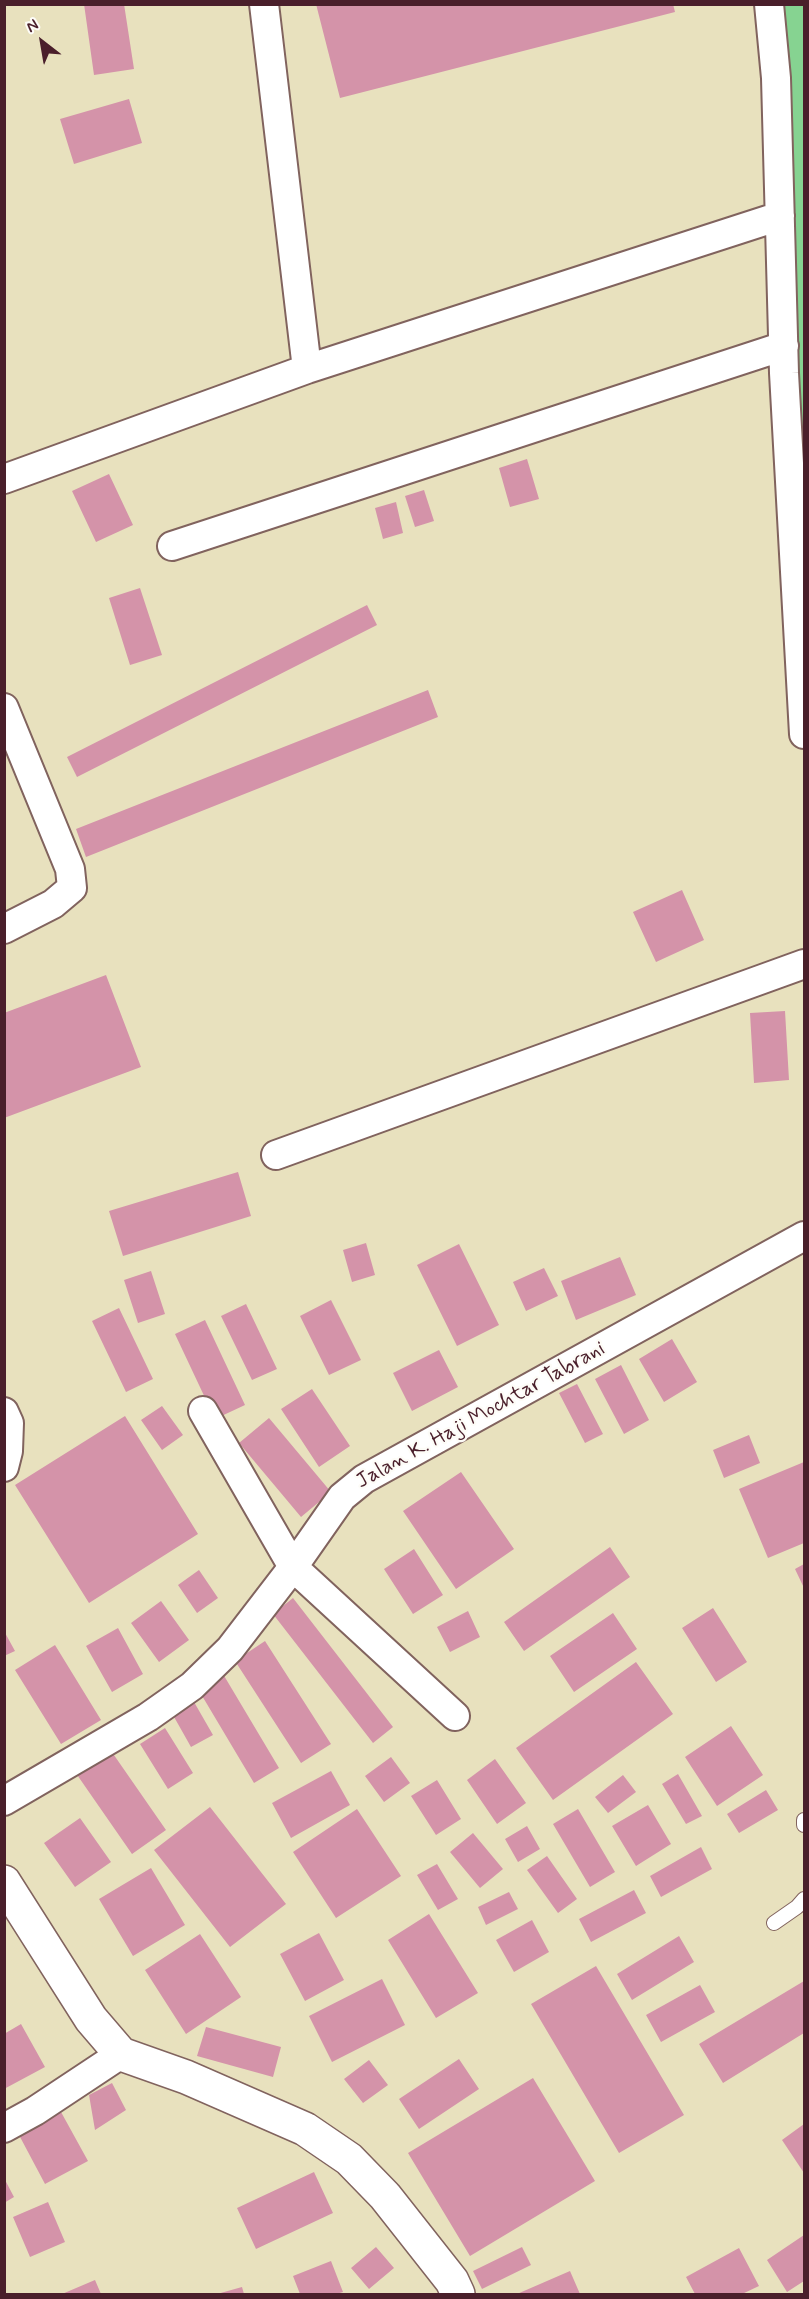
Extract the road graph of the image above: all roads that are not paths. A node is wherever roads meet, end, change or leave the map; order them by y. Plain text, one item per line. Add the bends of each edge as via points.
1 (264, 4) edge
2 (770, 4) edge
3 (780, 216) junction
4 (791, 365) edge
5 (307, 369) junction
6 (4, 479) edge
7 (172, 546) dead end
8 (4, 708) edge
9 (804, 734) edge
10 (4, 928) edge
11 (804, 964) edge
12 (276, 1155) dead end
13 (804, 1236) edge
14 (203, 1411) dead end
15 (4, 1412) edge
16 (4, 1467) edge
17 (293, 1567) junction
18 (454, 1716) dead end
19 (4, 1801) edge
20 (804, 1820) edge
21 (804, 1825) edge
22 (4, 1882) edge
23 (804, 1899) edge
24 (774, 1923) dead end
25 (121, 2054) junction
26 (4, 2128) edge
27 (458, 2295) edge

1 - 5 street
2 - 3 street
3 - 4 street
3 - 5 street
4 - 7 street
4 - 9 street
5 - 6 street
8 - 10 street via 70,868 72,888 53,904
11 - 12 street
13 - 17 street, Jalan K. Haji Mochtar Tabrani via 364,1479 342,1497
14 - 17 street
15 - 16 street via 9,1423
17 - 18 street
17 - 19 street, Jalan K. Haji Mochtar Tabrani via 231,1649 192,1686 148,1717
20 - 21 lane
22 - 25 street via 91,2019
23 - 24 lane
25 - 26 street
25 - 27 street via 186,2077 304,2128 349,2158 385,2196

